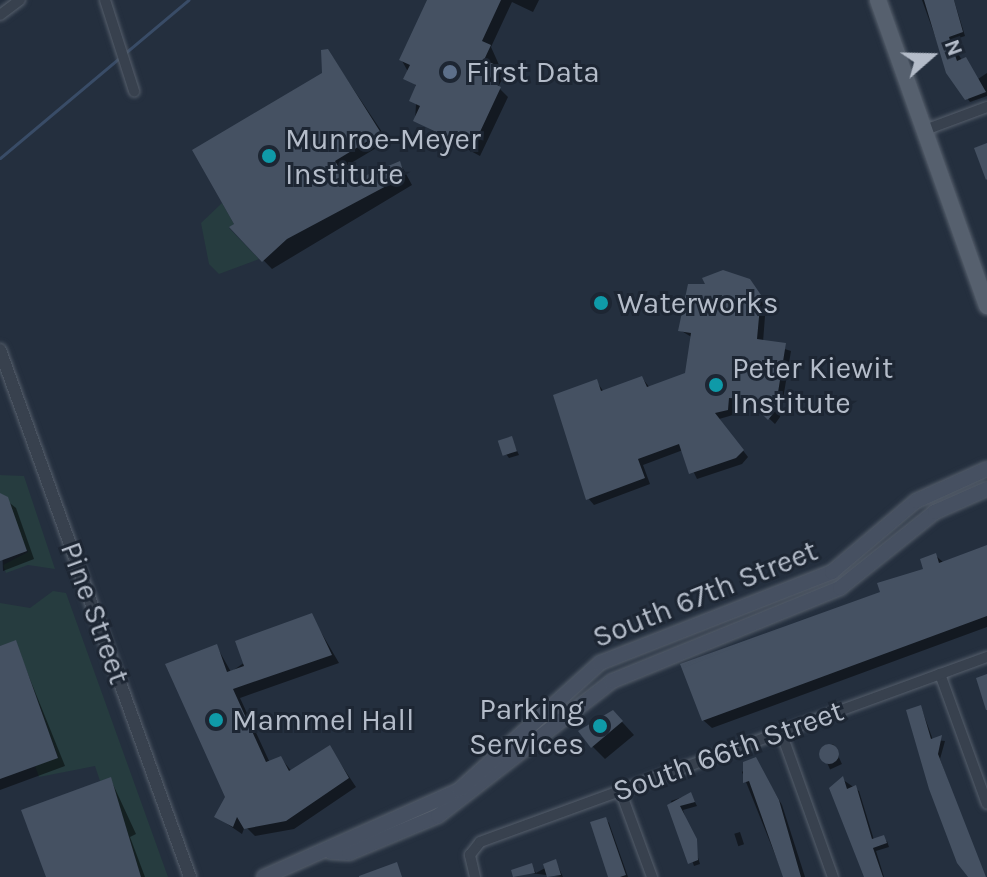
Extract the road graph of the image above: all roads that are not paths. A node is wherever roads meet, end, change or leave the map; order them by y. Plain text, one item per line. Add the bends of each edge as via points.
1 (20, 0) edge
2 (105, 0) edge
3 (878, 0) edge
4 (0, 15) edge
5 (134, 91) dead end
6 (987, 107) edge
7 (925, 130) junction
8 (987, 306) edge
9 (0, 350) edge
10 (987, 469) edge
11 (987, 489) edge
12 (874, 537) junction
13 (816, 598) junction
14 (987, 657) edge
15 (940, 674) junction
16 (781, 732) junction
17 (620, 790) junction
18 (987, 804) edge
19 (331, 852) junction
20 (190, 877) edge
21 (264, 877) edge
22 (475, 877) edge
23 (652, 877) edge
24 (833, 877) edge

1 - 4 street
2 - 5 street
3 - 7 main road
6 - 7 street
7 - 8 main road
9 - 20 street, Pine Street
10 - 12 main road, South 67th Street via 916,501
11 - 13 main road, South 67th Street via 935,512 861,575
12 - 13 main road via 869,552
12 - 19 main road, South 67th Street via 832,572 600,663 542,709 521,740 478,777
13 - 19 main road, South 67th Street via 632,669 463,801 386,839
14 - 15 street, South 66th Street
15 - 16 street, South 66th Street
15 - 18 street
16 - 17 street, South 66th Street
16 - 24 street
17 - 22 street, South 66th Street via 472,849
17 - 23 street
19 - 21 main road, South 67th Street

